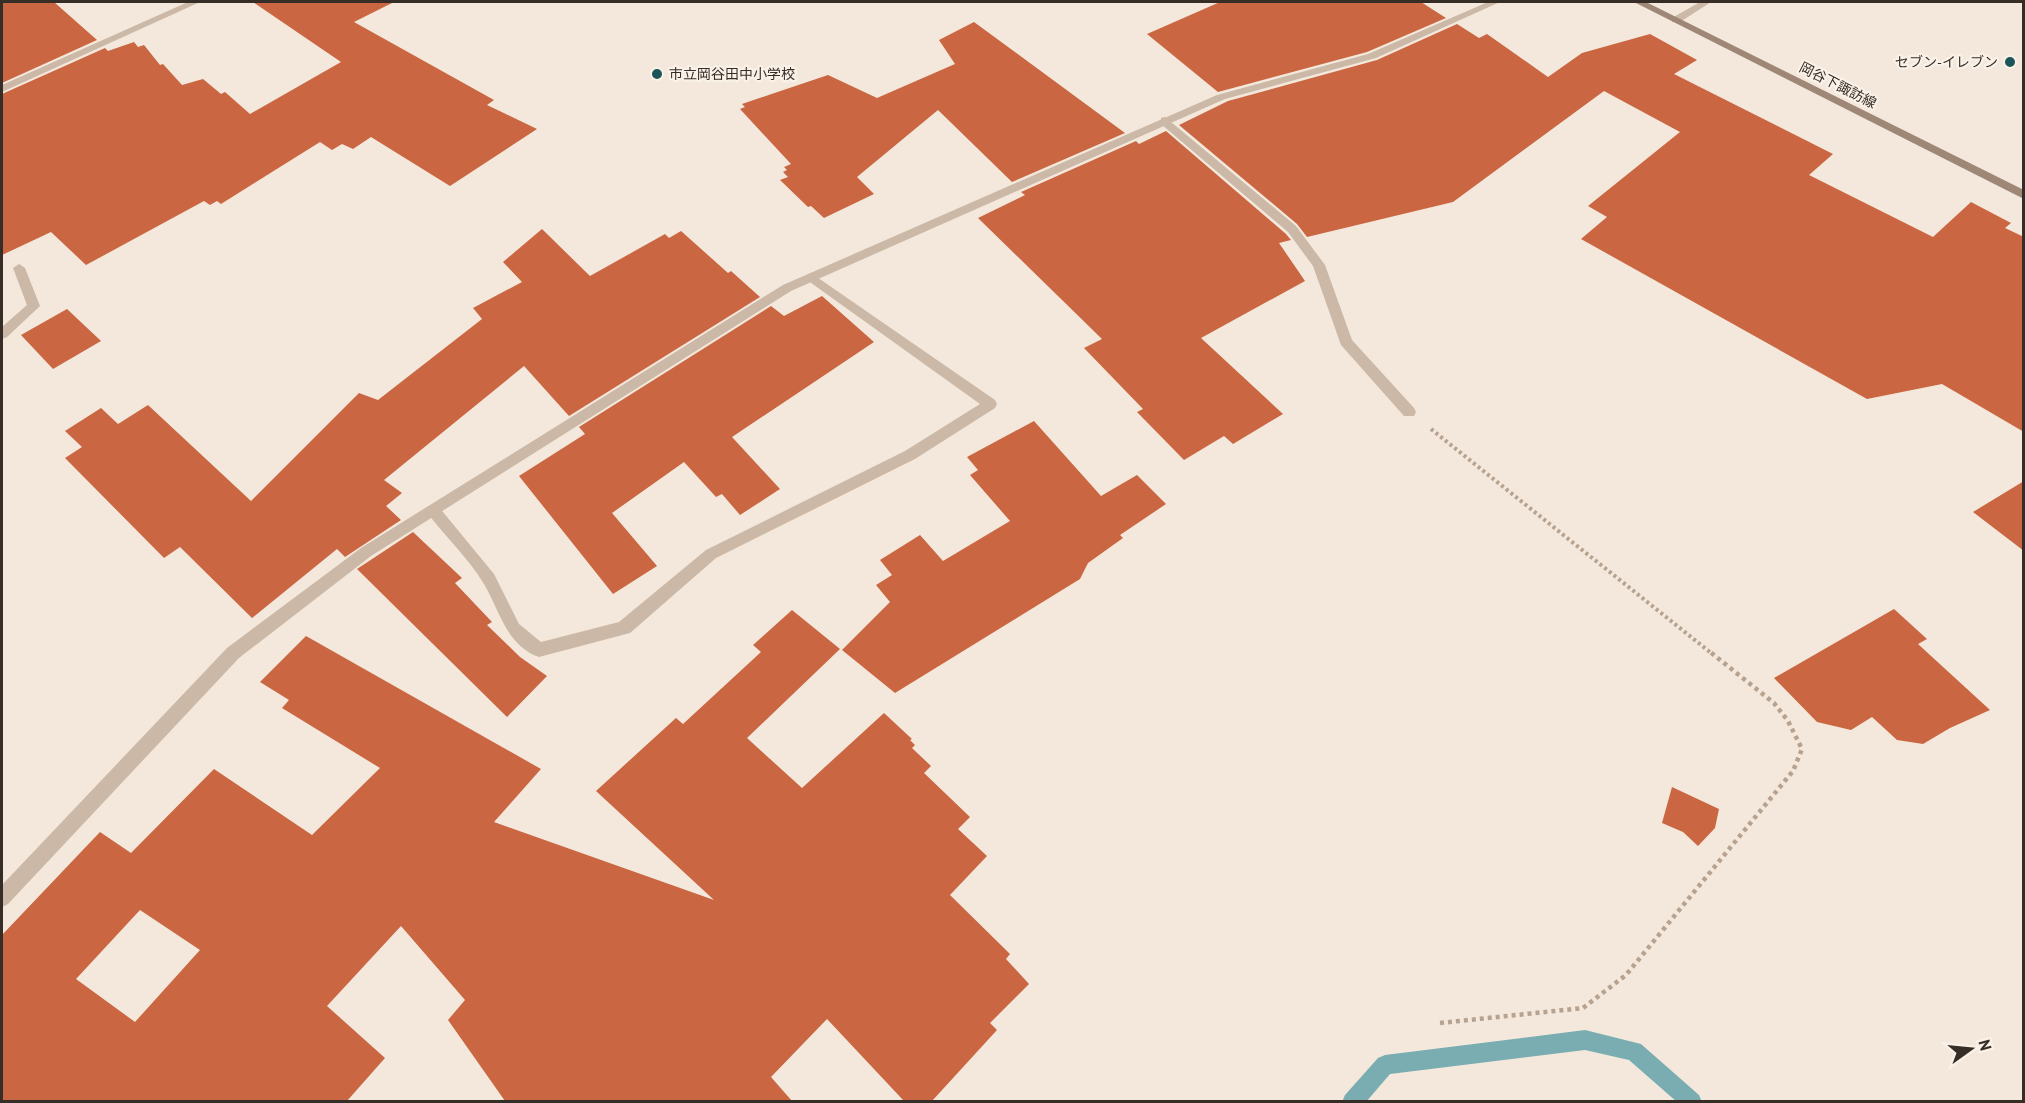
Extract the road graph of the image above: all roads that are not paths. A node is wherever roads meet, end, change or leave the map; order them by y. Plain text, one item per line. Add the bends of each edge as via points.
1 (195, 2) edge
2 (1495, 2) edge
3 (1639, 2) edge
4 (1706, 2) edge
5 (1676, 20) junction
6 (2, 89) edge
7 (1165, 121) junction
8 (2024, 195) edge
9 (19, 268) dead end
10 (811, 277) junction
11 (2, 333) edge
12 (1409, 412) road end
13 (432, 510) junction
14 (2, 898) edge

1 - 6 street
2 - 7 street via 1372,56 1221,97
3 - 5 main road, 岡谷下諏訪線
4 - 5 street
5 - 8 main road, 岡谷下諏訪線
7 - 10 street
7 - 12 street via 1293,229 1319,265 1346,342
9 - 11 street via 34,306
10 - 13 street
10 - 13 street via 990,404 910,455 711,554 624,628 539,650 513,630 489,579
13 - 14 street via 366,552 233,653

